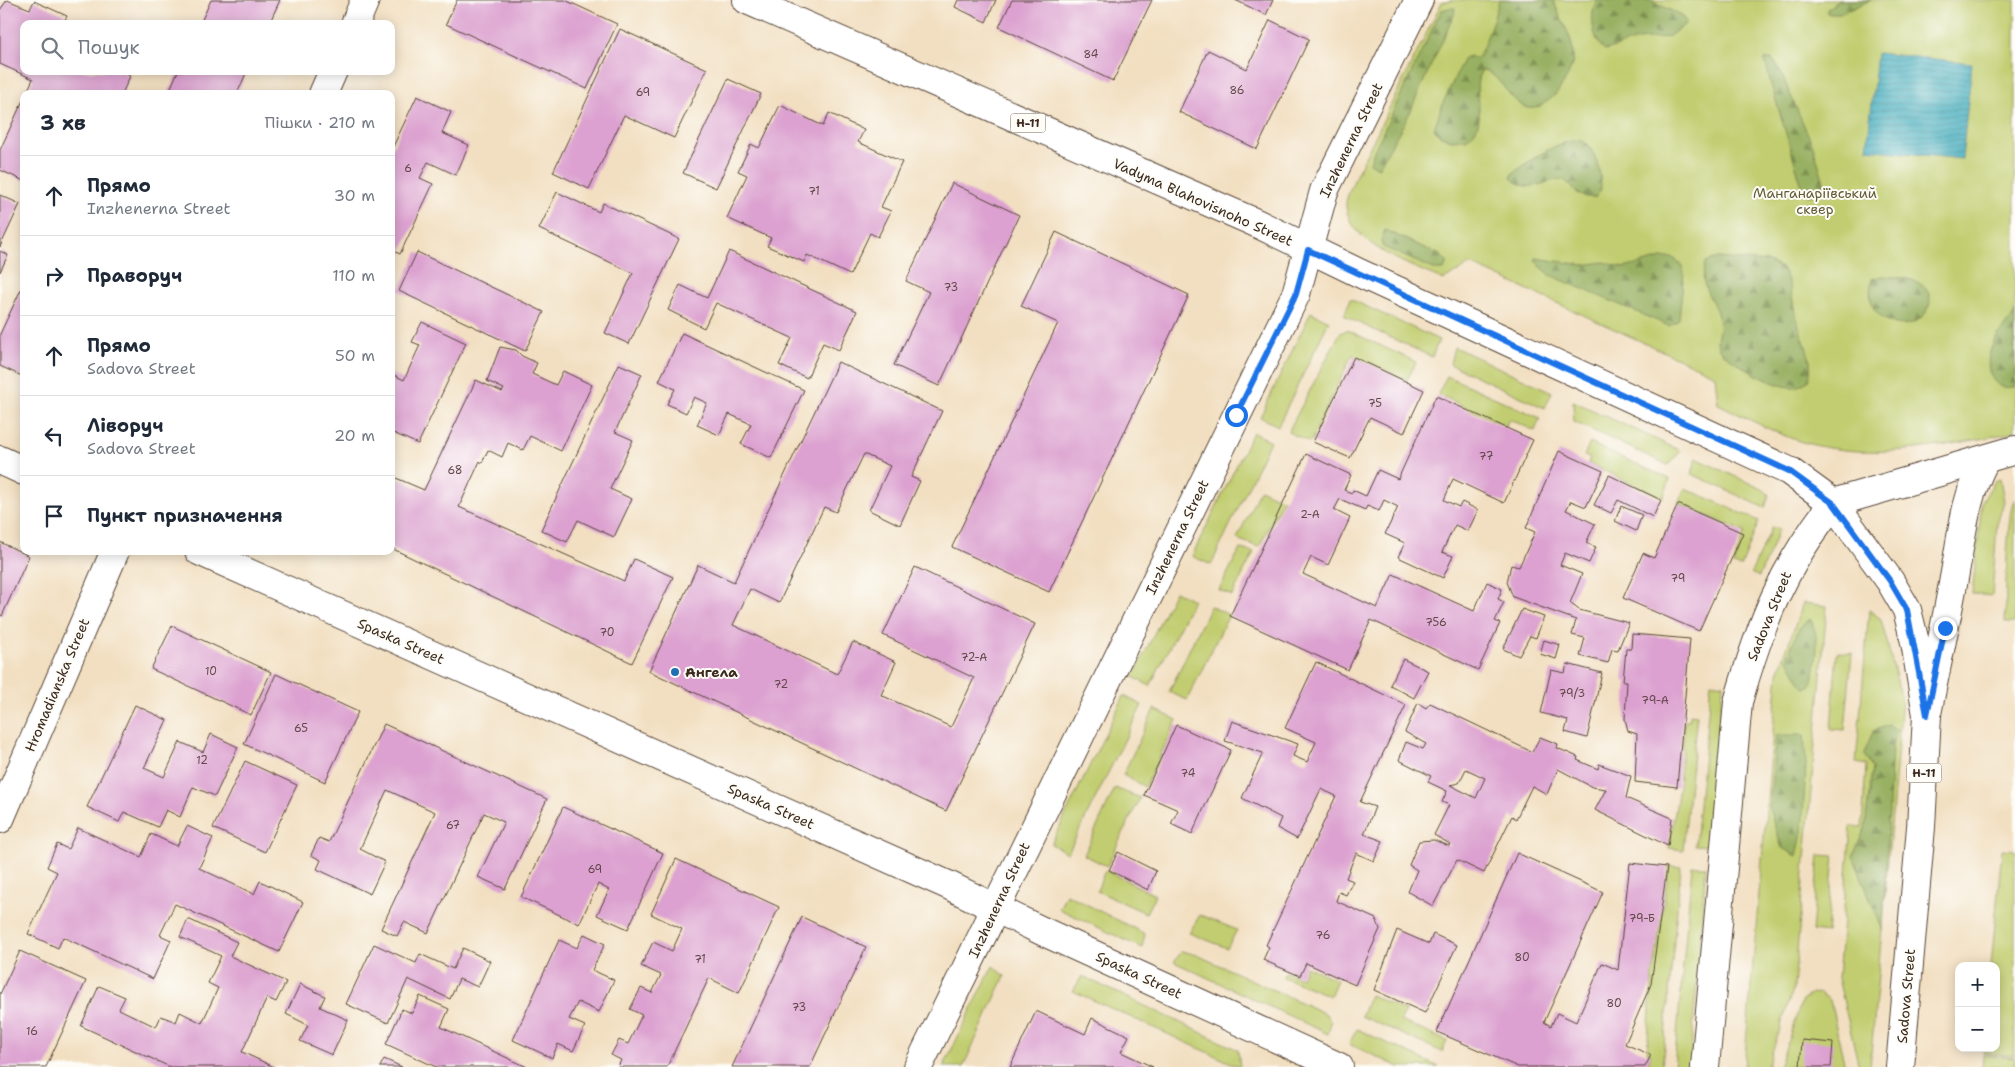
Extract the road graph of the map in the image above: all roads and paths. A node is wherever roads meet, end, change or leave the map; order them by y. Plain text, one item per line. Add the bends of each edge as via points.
1 (365, 0) edge
2 (747, 0) edge
3 (1419, 0) edge
4 (356, 20) edge
5 (331, 75) edge
6 (325, 90) edge
7 (1308, 250) junction
8 (2015, 450) edge
9 (0, 460) edge
10 (1985, 460) junction
11 (20, 469) edge
12 (1833, 503) junction
13 (113, 555) edge
14 (208, 555) edge
15 (1927, 715) junction
16 (0, 819) edge
17 (995, 908) junction
18 (918, 1067) edge
19 (1339, 1067) edge
20 (1705, 1067) edge
21 (1900, 1067) edge

1 - 4 street
2 - 7 street, Vadyma Blahovisnoho Street / Н-11 via 1254,222
3 - 7 street, Inzhenerna Street via 1324,191
5 - 6 street
7 - 12 street, Vadyma Blahovisnoho Street / Н-11 via 1789,471
7 - 17 street, Inzhenerna Street via 1296,294
8 - 10 street
9 - 11 street
10 - 12 street
10 - 15 street, Sadova Street via 1965,508
12 - 15 street, Sadova Street / Н-11 via 1890,581 1907,610
12 - 20 street, Sadova Street via 1787,570 1771,603 1738,702
13 - 16 street, Hromadianska Street
14 - 17 street, Spaska Street
15 - 21 street, Sadova Street / Н-11 via 1921,827
17 - 18 street, Inzhenerna Street
17 - 19 street, Spaska Street

